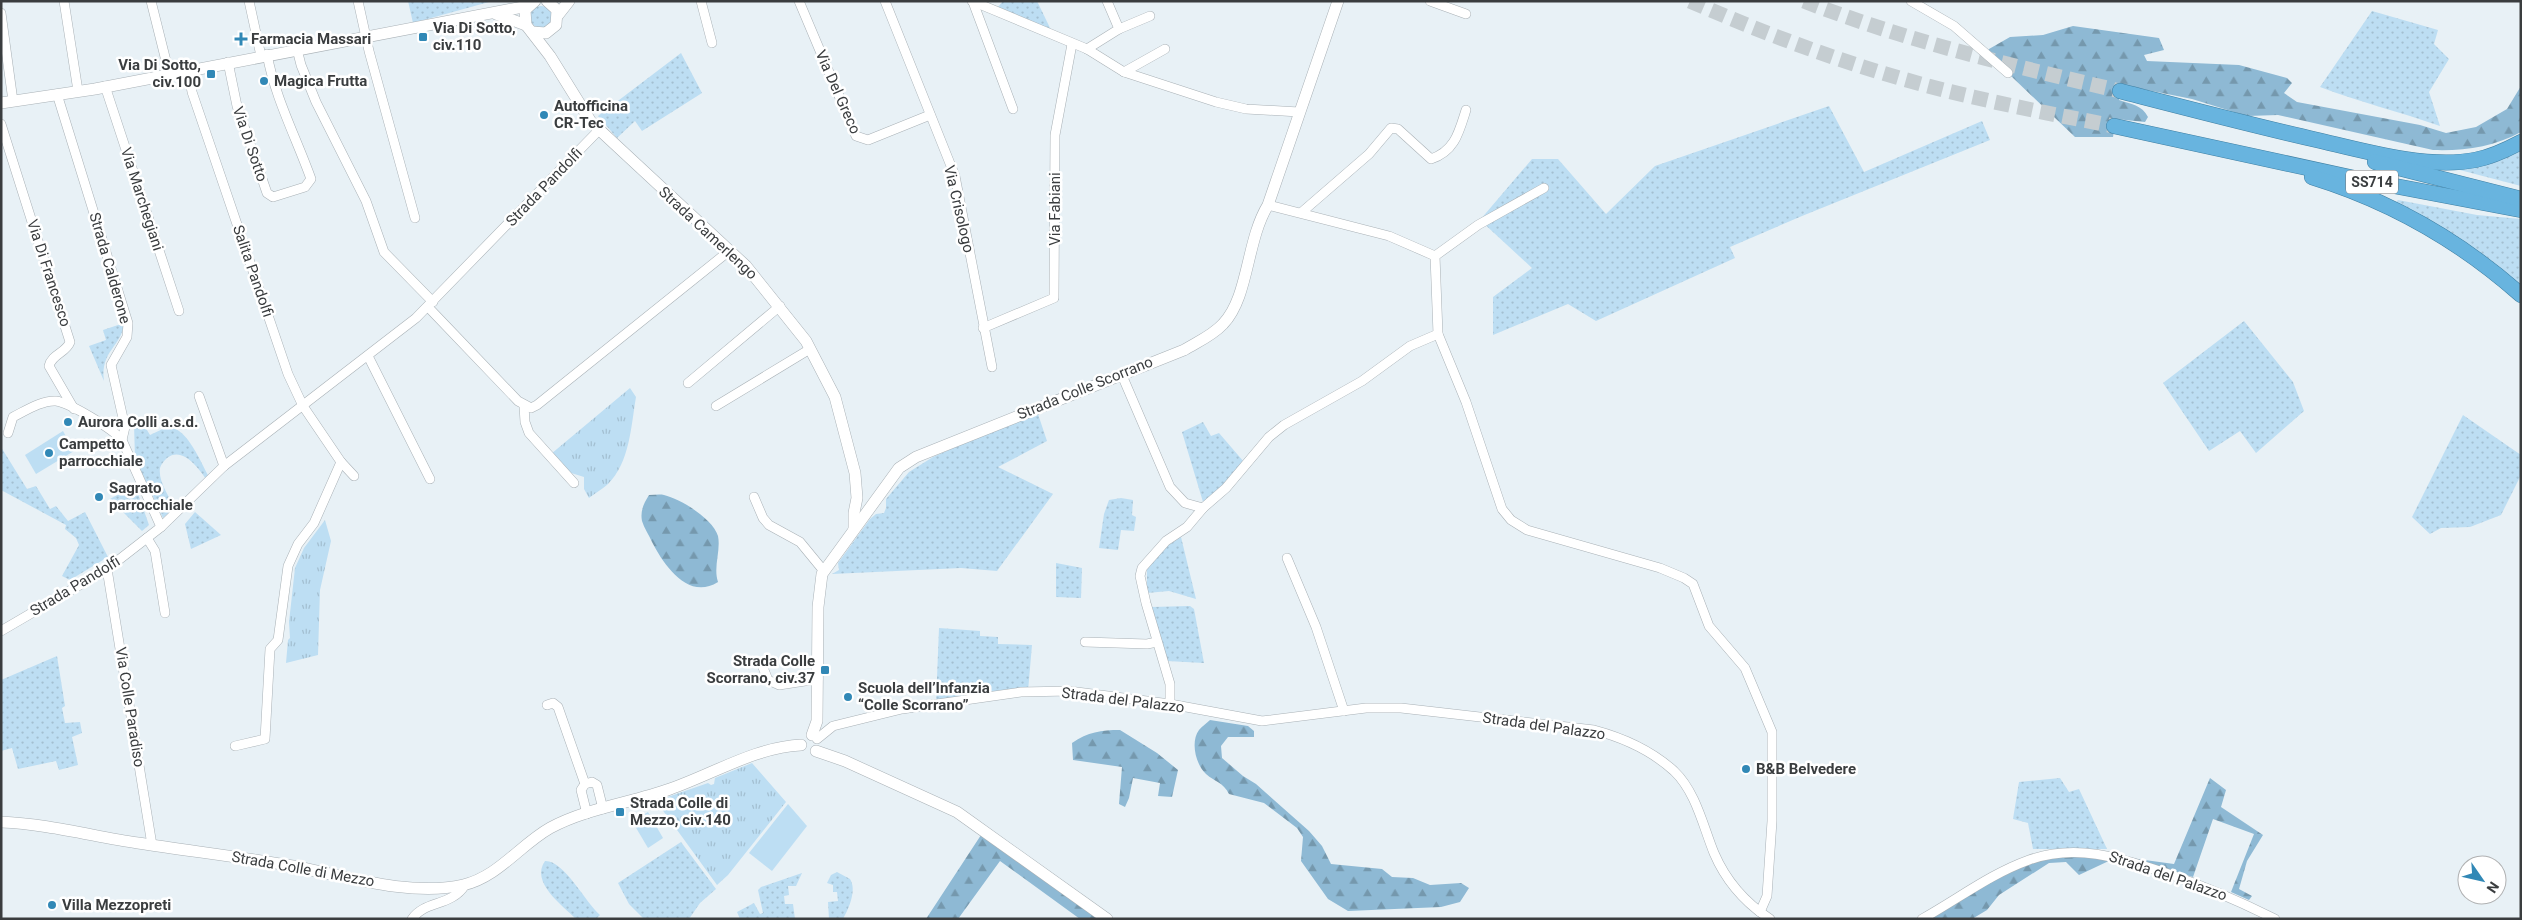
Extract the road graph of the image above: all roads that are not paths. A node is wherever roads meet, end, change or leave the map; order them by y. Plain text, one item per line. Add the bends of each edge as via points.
1 (64, 1) edge
2 (152, 1) edge
3 (249, 1) edge
4 (358, 1) edge
5 (547, 1) edge
6 (569, 1) edge
7 (702, 1) edge
8 (799, 1) edge
9 (885, 1) edge
10 (1107, 1) edge
11 (1338, 1) edge
12 (1430, 1) edge
13 (1911, 1) edge
14 (973, 2) edge
15 (532, 4) edge
16 (490, 12) junction
17 (1, 13) edge
18 (1466, 14) dead end
19 (558, 15) junction
20 (1150, 16) dead end
21 (529, 28) junction
22 (1119, 29) junction
23 (552, 30) junction
24 (365, 36) junction
25 (712, 43) dead end
26 (1072, 44) junction
27 (297, 49) junction
28 (1087, 49) junction
29 (1165, 49) dead end
30 (264, 55) junction
31 (550, 56) junction
32 (228, 62) junction
33 (188, 69) junction
34 (1124, 72) junction
35 (169, 73) junction
36 (2008, 73) dead end
37 (105, 86) junction
38 (78, 91) junction
39 (2120, 91) tunnel mouth
40 (57, 94) junction
41 (13, 101) junction
42 (1, 103) edge
43 (1013, 109) dead end
44 (1466, 110) dead end
45 (1299, 112) junction
46 (930, 115) junction
47 (1, 124) edge
48 (2114, 126) tunnel mouth
49 (2266, 128) junction
50 (598, 131) junction
51 (2521, 142) edge
52 (2224, 151) junction
53 (1544, 188) dead end
54 (2521, 199) edge
55 (1268, 206) junction
56 (2521, 210) edge
57 (1302, 212) junction
58 (415, 218) dead end
59 (729, 251) junction
60 (1435, 256) junction
61 (2521, 295) edge
62 (430, 305) junction
63 (780, 306) junction
64 (179, 311) dead end
65 (983, 328) junction
66 (1438, 334) junction
67 (810, 349) junction
68 (368, 356) junction
69 (992, 367) dead end
70 (1121, 373) junction
71 (688, 383) dead end
72 (199, 396) dead end
73 (303, 406) junction
74 (524, 406) junction
75 (716, 406) dead end
76 (74, 409) junction
77 (8, 433) dead end
78 (122, 440) junction
79 (341, 462) junction
80 (224, 466) junction
81 (354, 476) dead end
82 (430, 479) dead end
83 (574, 483) dead end
84 (754, 497) dead end
85 (1203, 508) junction
86 (161, 528) junction
87 (854, 529) junction
88 (147, 538) junction
89 (1287, 558) dead end
90 (108, 569) junction
91 (823, 570) junction
92 (165, 614) dead end
93 (1, 631) edge
94 (1085, 642) dead end
95 (1157, 642) junction
96 (762, 665) dead end
97 (818, 679) junction
98 (1170, 704) junction
99 (547, 705) dead end
100 (1344, 711) junction
101 (816, 742) junction
102 (235, 746) dead end
103 (584, 784) junction
104 (603, 809) junction
105 (587, 814) junction
106 (1, 822) edge
107 (152, 845) junction
108 (465, 885) junction
109 (1760, 912) junction
110 (412, 919) edge
111 (1107, 919) edge
112 (1770, 919) edge
113 (1922, 919) edge
114 (2275, 919) edge

1 - 38 street
2 - 35 street
3 - 30 street
4 - 24 street
5 - 19 street
6 - 19 street
7 - 25 street
8 - 46 street, Via Del Greco via 856,136 868,140
9 - 46 street, Via Crisologo
10 - 22 street
11 - 45 street, Strada Colle Scorrano
12 - 18 street
13 - 36 street via 1954,26
14 - 26 street
14 - 43 street
15 - 16 street
15 - 21 street via 524,15
16 - 21 street
16 - 24 street
17 - 41 street
19 - 23 street
20 - 22 street
21 - 23 street via 543,34
21 - 31 street
22 - 28 street
23 - 31 street
24 - 27 street
24 - 58 street
26 - 28 street
26 - 65 street, Via Fabiani via 1055,135 1054,298
27 - 30 street
27 - 62 street via 300,65 316,102 366,201 384,252
28 - 34 street
29 - 34 street
30 - 32 street
30 - 32 street, Via Di Sotto via 311,179 306,187 272,197 267,193 237,106
31 - 50 street
32 - 33 street
33 - 35 street
33 - 73 street, Salita Pandolfi via 192,92 288,374
34 - 45 street via 1246,109
35 - 37 street
37 - 38 street
37 - 64 street, Via Marchegiani
38 - 40 street
39 - 49 highway, SS714
40 - 41 street
40 - 78 street, Strada Calderone via 128,323 127,337 111,365 125,427
41 - 42 street
44 - 57 street via 1456,141 1442,155 1432,159 1398,129 1391,128 1369,154
45 - 55 street, Strada Colle Scorrano
46 - 65 street, Via Crisologo via 956,176
47 - 76 street, Via Di Francesco via 70,342 67,348 54,356 49,366
48 - 52 highway, SS714
49 - 51 highway via 2363,151 2443,162 2475,160 2500,153
49 - 54 highway, SS714 via 2422,175
50 - 59 street, Strada Camerlengo
50 - 62 street, Strada Pandolfi
52 - 56 highway, SS714
52 - 61 highway via 2336,186 2400,212 2474,256
53 - 60 street via 1478,225
55 - 57 street
55 - 70 street, Strada Colle Scorrano via 1252,238 1234,306 1221,326 1184,350
57 - 60 street via 1389,236
59 - 63 street, Strada Camerlengo
59 - 74 street via 537,405 531,408
60 - 66 street
62 - 68 street, Strada Pandolfi
62 - 74 street
63 - 67 street, Strada Camerlengo
63 - 71 street
65 - 69 street, Via Crisologo
66 - 85 street via 1410,346 1362,381 1284,425
66 - 109 street via 1466,402 1502,509 1511,520 1527,530 1660,568 1684,578 1693,584 1709,626 1744,668 1772,732 1772,821 1766,896
67 - 75 street
67 - 87 street, Strada Camerlengo via 835,397 857,481
68 - 73 street, Strada Pandolfi
68 - 82 street
70 - 85 street via 1170,487 1185,503
70 - 87 street, Strada Colle Scorrano via 905,463
72 - 80 street
73 - 79 street, Salita Pandolfi
73 - 80 street, Strada Pandolfi
74 - 83 street via 529,433
76 - 77 street via 57,401 39,405 13,417
76 - 78 street via 114,430
78 - 86 street
79 - 81 street, Salita Pandolfi
79 - 102 street via 314,523 298,544 287,569 278,640 270,649 265,739
80 - 86 street, Strada Pandolfi
84 - 91 street via 762,518 800,542
85 - 95 street via 1187,527 1166,541 1140,572
86 - 88 street, Strada Pandolfi
87 - 91 street, Strada Colle Scorrano
88 - 90 street, Strada Pandolfi
88 - 92 street via 156,551
89 - 100 street via 1316,627
90 - 93 street, Strada Pandolfi
90 - 107 street, Via Colle Paradiso
91 - 97 street, Strada Colle Scorrano via 818,607
94 - 95 street
95 - 98 street via 1170,684
96 - 97 street via 768,680 779,685
97 - 101 street, Strada Colle Scorrano
98 - 100 street, Strada del Palazzo via 1262,721
98 - 101 street, Strada del Palazzo via 1069,691 1021,692 902,710 833,726
99 - 103 street via 553,703 558,707
100 - 109 street, Strada del Palazzo via 1401,708 1594,730 1621,737 1648,750 1676,772 1693,800 1723,871 1744,900
101 - 104 street, Strada Colle di Mezzo via 806,737 802,745 760,754 671,789
101 - 111 street via 831,755 957,812
103 - 104 street via 592,782 597,785
103 - 105 street via 581,790
104 - 105 street, Strada Colle di Mezzo
105 - 108 street, Strada Colle di Mezzo via 542,832 485,877
106 - 107 street, Strada Colle di Mezzo via 56,827
107 - 108 street, Strada Colle di Mezzo via 254,859 383,883 444,888
108 - 110 street via 456,897 426,907
109 - 112 street, Strada del Palazzo
113 - 114 street, Strada del Palazzo via 2013,866 2050,855 2081,853 2113,856 2167,874 2231,897

